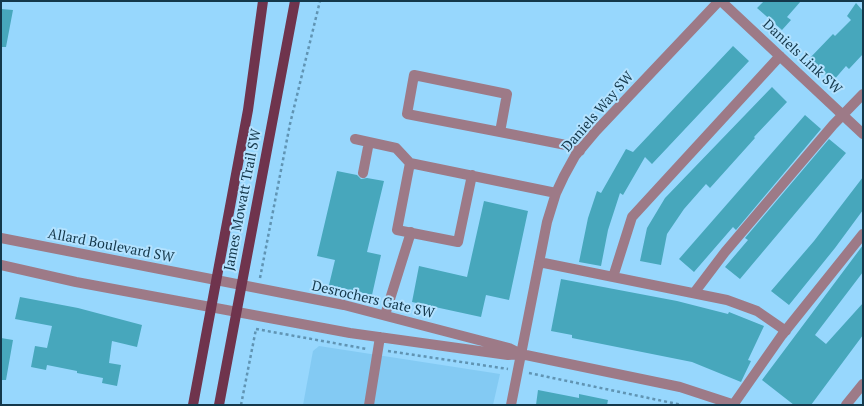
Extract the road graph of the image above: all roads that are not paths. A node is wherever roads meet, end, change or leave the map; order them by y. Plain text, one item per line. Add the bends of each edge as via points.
1 (263, 1) edge
2 (295, 1) edge
3 (720, 1) edge
4 (780, 56) junction
5 (863, 94) edge
6 (843, 115) junction
7 (500, 132) junction
8 (863, 134) edge
9 (355, 139) dead end
10 (369, 142) junction
11 (580, 151) junction
12 (410, 163) junction
13 (363, 173) dead end
14 (472, 175) junction
15 (556, 193) junction
16 (411, 232) junction
17 (863, 234) edge
18 (1, 238) edge
19 (539, 262) junction
20 (1, 264) edge
21 (613, 277) junction
22 (217, 280) junction
23 (242, 286) junction
24 (694, 293) junction
25 (212, 307) junction
26 (238, 312) junction
27 (385, 315) junction
28 (786, 331) junction
29 (380, 337) junction
30 (521, 354) junction
31 (863, 384) edge
32 (193, 405) edge
33 (219, 405) edge
34 (369, 405) edge
35 (511, 405) edge
36 (734, 405) edge
37 (846, 405) edge

1 - 22 main road, James Mowatt Trail SW via 248,110
2 - 23 main road, James Mowatt Trail SW via 243,269
3 - 4 street, Daniels Link SW
3 - 11 street, Daniels Way SW
4 - 6 street, Daniels Link SW
4 - 21 street via 632,217
5 - 6 street
6 - 8 street, Daniels Link SW
6 - 24 street via 725,252
7 - 7 street via 407,114 414,75 507,94
7 - 11 street via 566,145
9 - 10 street
10 - 12 street via 396,148
10 - 13 street
11 - 15 street, Daniels Way SW
12 - 14 street
12 - 16 street via 397,230
14 - 15 street
14 - 16 street via 458,242
15 - 19 street, Daniels Way SW
16 - 27 street
17 - 28 street
18 - 22 street, Allard Boulevard SW
19 - 21 street
19 - 30 street, Daniels Way SW
20 - 25 street via 76,282
21 - 24 street
22 - 23 street, Desrochers Gate SW
22 - 25 main road, James Mowatt Trail SW
23 - 26 main road, James Mowatt Trail SW
23 - 27 street, Desrochers Gate SW
24 - 28 street via 727,300 757,311
25 - 26 street, Desrochers Gate SW
25 - 32 main road, James Mowatt Trail SW
26 - 29 street, Desrochers Gate SW
26 - 33 main road, James Mowatt Trail SW
27 - 30 street, Desrochers Gate SW via 509,348
28 - 36 street
29 - 30 street, Desrochers Gate SW via 508,355
29 - 34 street
30 - 35 street, Daniels Way SW
30 - 36 street, Desrochers Gate SW via 680,387
31 - 37 street

